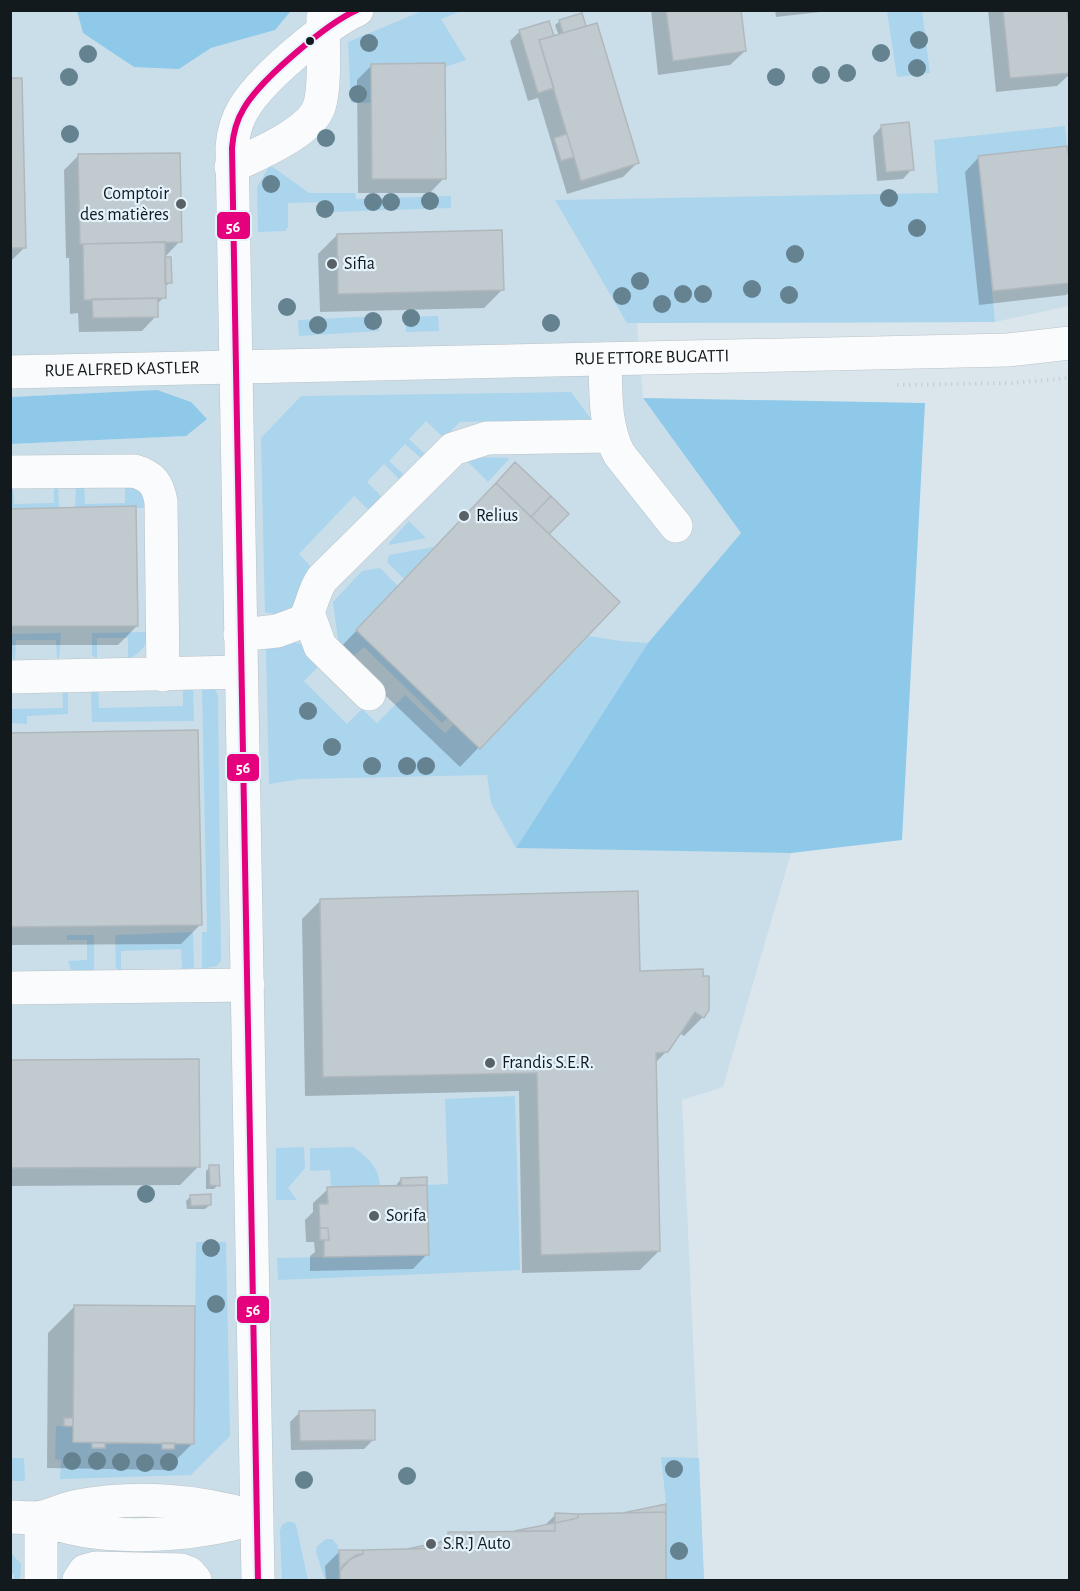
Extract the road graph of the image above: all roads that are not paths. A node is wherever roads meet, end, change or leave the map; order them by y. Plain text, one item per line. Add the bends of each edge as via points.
1 (357, 10) edge
2 (323, 21) edge
3 (231, 167) junction
4 (1070, 343) edge
5 (605, 359) junction
6 (234, 368) junction
7 (10, 372) edge
8 (611, 436) junction
9 (10, 472) edge
10 (676, 526) dead end
11 (308, 613) junction
12 (240, 635) junction
13 (241, 672) junction
14 (163, 675) junction
15 (10, 677) edge
16 (369, 694) dead end
17 (248, 985) junction
18 (10, 988) edge
19 (26, 1517) edge
20 (257, 1518) junction
21 (41, 1581) edge
22 (79, 1581) edge
23 (195, 1581) edge
24 (258, 1581) edge

1 - 2 street
2 - 3 street via 244,108 233,133
2 - 3 street via 322,94 314,117 298,131
3 - 6 street
4 - 5 street, RUE ETTORE BUGATTI via 1008,350
5 - 6 street, RUE ETTORE BUGATTI
5 - 8 street
6 - 7 street, RUE ALFRED KASTLER
6 - 12 street
8 - 10 street via 619,454
8 - 11 street via 488,438 453,449 322,579
9 - 14 street via 134,471 154,480 161,502
11 - 12 street via 304,621 290,627
11 - 16 street via 320,646
12 - 13 street
13 - 14 street
13 - 17 street
14 - 15 street
17 - 18 street
17 - 20 street
19 - 20 street via 88,1505 168,1501 214,1506
19 - 21 street
20 - 24 street
22 - 23 street via 90,1569 115,1568 181,1570

